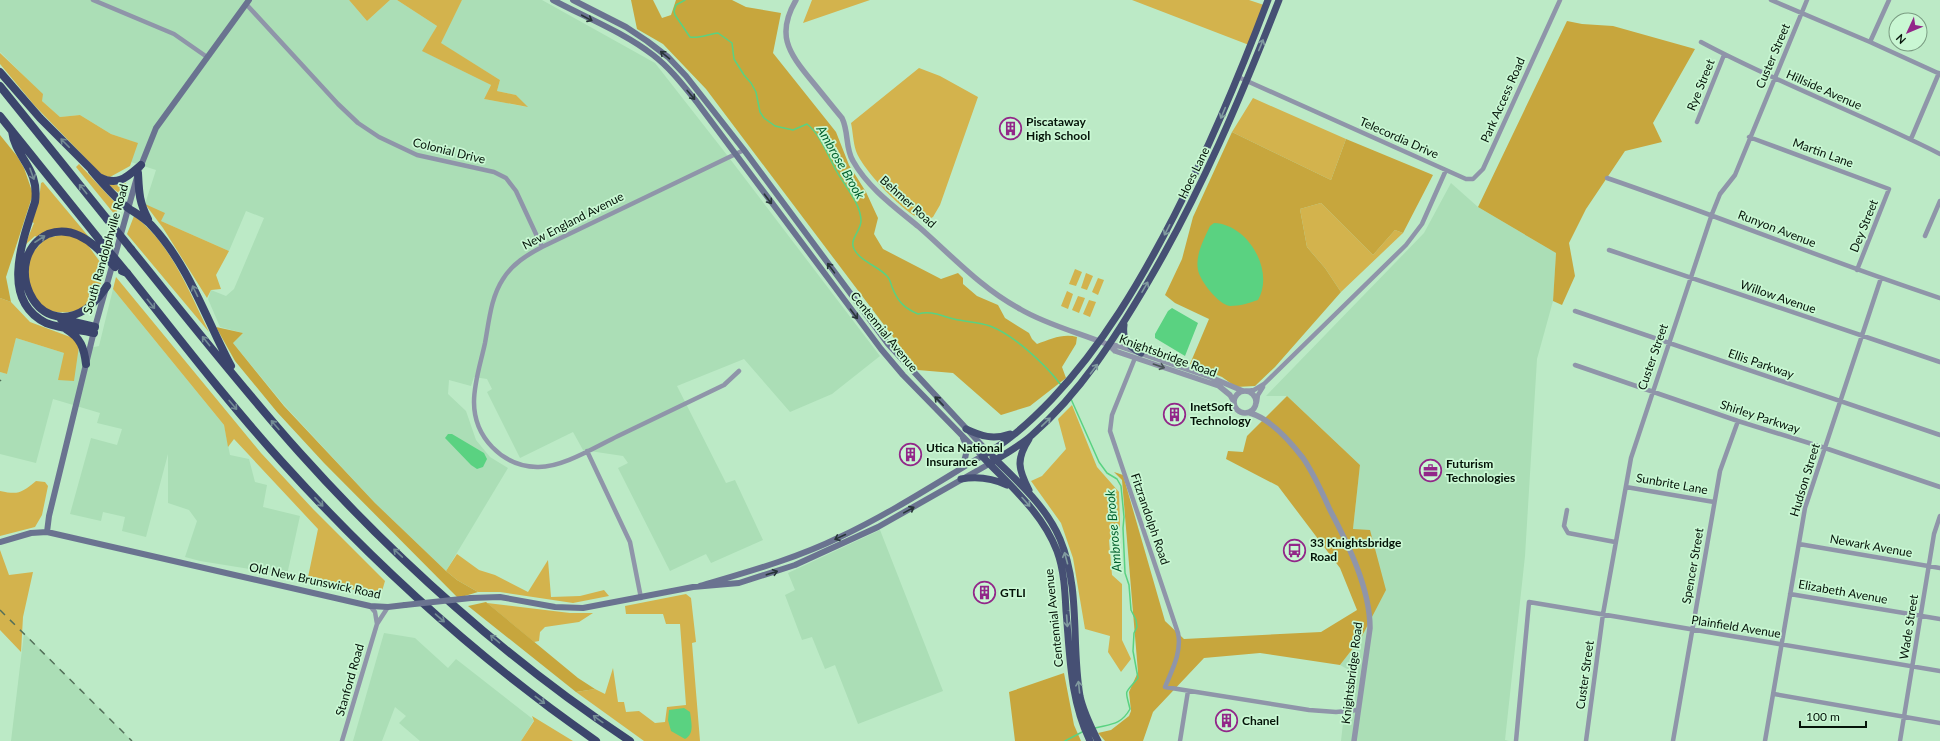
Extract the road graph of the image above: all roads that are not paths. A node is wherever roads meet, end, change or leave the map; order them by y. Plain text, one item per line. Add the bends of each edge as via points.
1 (93, 0) edge
2 (553, 0) edge
3 (573, 0) edge
4 (796, 0) edge
5 (1268, 0) edge
6 (1279, 0) edge
7 (1560, 0) edge
8 (1771, 0) edge
9 (1807, 0) edge
10 (1889, 0) edge
11 (248, 2) edge
12 (1801, 13) junction
13 (1701, 42) dead end
14 (1870, 42) junction
15 (1724, 55) junction
16 (207, 57) junction
17 (0, 72) edge
18 (1940, 74) edge
19 (1238, 77) junction
20 (1774, 80) junction
21 (1247, 81) junction
22 (0, 86) edge
23 (0, 116) edge
24 (1697, 122) dead end
25 (12, 131) junction
26 (1749, 137) junction
27 (1911, 139) junction
28 (744, 150) junction
29 (735, 154) junction
30 (1940, 154) edge
31 (140, 169) junction
32 (1446, 170) junction
33 (92, 171) junction
34 (1607, 178) dead end
35 (1890, 189) joint
36 (1940, 201) edge
37 (128, 207) junction
38 (1712, 214) junction
39 (153, 226) junction
40 (1925, 236) dead end
41 (100, 246) junction
42 (542, 246) junction
43 (1609, 250) dead end
44 (1857, 270) junction
45 (1691, 278) junction
46 (1881, 278) junction
47 (107, 286) junction
48 (1940, 298) edge
49 (1575, 311) dead end
50 (51, 315) junction
51 (1126, 321) junction
52 (64, 328) junction
53 (94, 330) junction
54 (1862, 336) junction
55 (1100, 342) junction
56 (1669, 344) junction
57 (1110, 345) junction
58 (1138, 356) junction
59 (1940, 362) edge
60 (86, 364) junction
61 (1575, 365) dead end
62 (739, 370) dead end
63 (240, 383) junction
64 (1264, 384) junction
65 (1244, 391) junction
66 (1652, 391) junction
67 (1234, 402) junction
68 (1840, 402) junction
69 (1257, 403) junction
70 (1250, 412) junction
71 (1267, 421) junction
72 (1738, 421) junction
73 (963, 431) junction
74 (1017, 432) junction
75 (1940, 435) edge
76 (1031, 436) junction
77 (1825, 448) junction
78 (587, 451) junction
79 (989, 453) junction
80 (982, 456) junction
81 (996, 460) junction
82 (989, 464) junction
83 (959, 470) junction
84 (961, 479) junction
85 (1626, 487) junction
86 (1940, 487) edge
87 (1013, 488) junction
88 (1032, 497) junction
89 (1714, 502) junction
90 (1566, 510) dead end
91 (1940, 516) edge
92 (47, 532) junction
93 (0, 542) edge
94 (1615, 542) junction
95 (1798, 544) junction
96 (1929, 566) junction
97 (1940, 568) edge
98 (700, 586) junction
99 (1790, 594) junction
100 (641, 598) junction
101 (370, 606) junction
102 (388, 607) junction
103 (1603, 614) junction
104 (1920, 616) junction
105 (1940, 619) edge
106 (377, 624) junction
107 (1692, 630) junction
108 (1782, 644) junction
109 (1912, 666) junction
110 (1940, 671) edge
111 (1188, 691) junction
112 (1774, 694) junction
113 (1358, 710) junction
114 (1904, 716) junction
115 (1940, 723) edge
116 (1086, 726) junction
117 (1090, 737) edge
118 (342, 741) edge
119 (596, 741) edge
120 (630, 741) edge
121 (1098, 741) edge
122 (1180, 741) edge
123 (1354, 741) edge
124 (1516, 741) edge
125 (1586, 741) edge
126 (1673, 741) edge
127 (1765, 741) edge
128 (1900, 741) edge

1 - 16 street via 174,34
2 -> 29 main road, Centennial Avenue via 633,42 654,56 687,91
28 -> 3 main road, Centennial Avenue via 702,95 668,57 626,27
4 - 55 street, Behmer Road via 786,21 787,45 796,62 842,118 846,127 850,156 865,177 980,284 1030,315
5 - 19 highway, Hoes Lane
21 -> 6 highway, Hoes Lane
7 - 32 street, Park Access Road via 1483,169 1473,179 1466,179
8 - 12 street
9 - 12 street, Custer Street
10 - 14 street
11 - 16 main road, South Randolphville Road
11 - 42 street, Colonial Drive via 338,104 374,134 417,155 494,172 506,178 516,191
12 - 14 street
12 - 20 street, Custer Street
13 - 15 street, Hillside Avenue
14 - 18 street
15 - 20 street, Hillside Avenue
15 - 24 street, Rye Street
16 - 31 main road, South Randolphville Road via 156,128
33 -> 17 highway via 40,118
18 - 27 street
19 - 21 street, Telecordia Drive
19 -> 55 highway, Hoes Lane via 1199,167 1157,250
20 - 26 street, Custer Street
20 - 27 street, Hillside Avenue
21 - 32 street, Telecordia Drive
51 -> 21 highway, Hoes Lane via 1184,219
63 -> 22 highway, bridge
23 - 25 highway
25 - 41 highway
25 -> 52 highway via 13,140 32,172 37,192 16,259 14,286 21,303 32,315 46,323
26 - 35 street, Martin Lane
26 - 38 street, Custer Street via 1735,175 1720,194
27 - 30 street, Hillside Avenue
28 - 29 street, New England Avenue
73 -> 28 main road, Centennial Avenue via 888,344
29 - 42 street, New England Avenue
29 -> 73 main road, Centennial Avenue via 881,349 903,375
31 - 33 highway via 124,180 115,182 105,180
31 - 37 main road, South Randolphville Road
31 - 39 highway via 139,199
32 - 64 street, Telecordia Drive via 1422,224 1411,240
33 - 37 highway
34 - 38 street, Runyon Avenue
35 - 44 street, Dey Street
36 - 40 street
37 - 39 highway
37 - 47 main road, South Randolphville Road
38 - 44 street, Runyon Avenue
38 - 45 street, Custer Street
63 -> 39 highway via 185,271
50 -> 41 highway via 32,303 23,290 21,267 30,247 48,234 68,231
41 -> 119 highway, bridge via 127,273 237,410 302,484 360,544 477,649
42 - 78 street, New England Avenue via 510,269 497,290 475,390 475,413 481,432 490,445 503,457 518,464 550,467
43 - 45 street, Willow Avenue
44 - 46 street, Runyon Avenue
45 - 54 street, Willow Avenue
45 - 56 street, Custer Street
46 - 48 street, Runyon Avenue
46 - 54 street, Hudson Street
47 - 50 highway via 92,304 81,312
47 - 53 main road, South Randolphville Road
49 - 56 street, Ellis Parkway
50 - 53 highway
51 - 57 highway, Hoes Lane
51 - 58 highway via 1123,331 1125,341
52 - 53 highway
52 - 60 highway via 81,342
53 - 60 main road, South Randolphville Road
54 - 59 street, Willow Avenue
54 - 68 street, Hudson Street
55 - 57 street, Behmer Road
55 - 74 highway, Old New Brunswick Road via 1069,381
56 - 66 street, Custer Street
56 - 68 street, Ellis Parkway
57 - 58 street, Knightsbridge Road via 1115,351
76 -> 57 highway, Old New Brunswick Road via 1076,391
58 - 65 street, Knightsbridge Road
58 -> 67 street, Knightsbridge Road via 1219,386
58 - 111 street, Fitzrandolph Road via 1109,426 1180,641 1165,687
60 - 92 main road, South Randolphville Road
61 - 66 street, Shirley Parkway
62 - 78 street, New England Avenue via 724,385
120 -> 63 highway via 540,676 442,594 334,489
64 - 65 street, Telecordia Drive via 1254,390
64 - 69 street, Telecordia Drive
65 - 67 street via 1236,395
65 - 69 street via 1252,393
66 - 72 street, Shirley Parkway
66 - 85 street, Custer Street via 1631,458
67 - 70 street via 1240,412
68 - 75 street, Ellis Parkway
68 - 77 street, Hudson Street
69 - 70 street
69 - 71 street, Knightsbridge Road
70 - 71 street, Knightsbridge Road
71 - 113 street, Knightsbridge Road via 1290,442 1311,471 1347,543 1365,596 1370,628
72 - 77 street, Shirley Parkway
72 - 89 street, Spencer Street via 1720,471
73 - 74 highway via 990,438
73 - 79 main road, Centennial Avenue
73 - 80 main road, Centennial Avenue
73 - 83 main road via 966,454
74 - 79 highway, Old New Brunswick Road
76 - 81 highway, Old New Brunswick Road
76 - 88 highway via 1021,453 1020,467
77 - 86 street, Shirley Parkway
77 - 95 street, Hudson Street via 1805,508
78 - 100 street via 628,538
79 - 80 highway, Old New Brunswick Road
79 - 81 highway, Centennial Avenue
80 - 82 highway, Centennial Avenue
80 - 83 main road, Old New Brunswick Road
81 - 82 highway, Old New Brunswick Road
81 - 88 highway, Centennial Avenue
82 - 84 main road, Old New Brunswick Road
82 - 87 highway, Centennial Avenue
83 -> 98 main road, Old New Brunswick Road via 875,520 839,538 783,561
84 - 87 highway via 975,476 999,481
98 -> 84 main road, Old New Brunswick Road via 740,583 795,565 878,527
85 - 89 street, Sunbrite Lane
85 - 94 street, Custer Street
87 -> 116 highway, Centennial Avenue via 1037,515 1057,551 1063,571 1073,694
116 -> 88 highway, Centennial Avenue via 1080,696 1073,593 1066,555 1053,525
89 - 107 street, Spencer Street
90 - 94 street via 1564,526 1568,534
91 - 96 street, Wade Street
92 - 93 main road, Old New Brunswick Road via 31,533
92 - 101 main road, Old New Brunswick Road
94 - 103 street, Custer Street
95 - 96 street, Newark Avenue
95 - 99 street, Hudson Street
96 - 97 street, Newark Avenue
96 - 104 street, Wade Street
98 - 100 main road, Old New Brunswick Road
99 - 104 street, Elizabeth Avenue
99 - 108 street, Hudson Street
100 - 102 main road, Old New Brunswick Road, bridge via 583,608 500,597
101 - 102 main road, Old New Brunswick Road
101 - 106 street via 375,612
102 - 106 street, Stanford Road
103 - 107 street, Plainfield Avenue
103 - 124 street, Plainfield Avenue via 1529,602
103 - 125 street, Custer Street
104 - 105 street, Elizabeth Avenue
104 - 109 street, Wade Street
106 - 118 street, Stanford Road
107 - 108 street, Plainfield Avenue
107 - 126 street, Spencer Street
108 - 109 street, Plainfield Avenue
108 - 112 street, Hudson Street
109 - 110 street, Plainfield Avenue
109 - 114 street, Wade Street
111 - 113 street via 1309,710
111 - 122 street
112 - 114 street
112 - 127 street, Hudson Street
113 - 123 street, Knightsbridge Road
114 - 115 street
114 - 128 street, Wade Street
116 - 117 highway, Centennial Avenue
117 - 121 highway, Centennial Avenue

